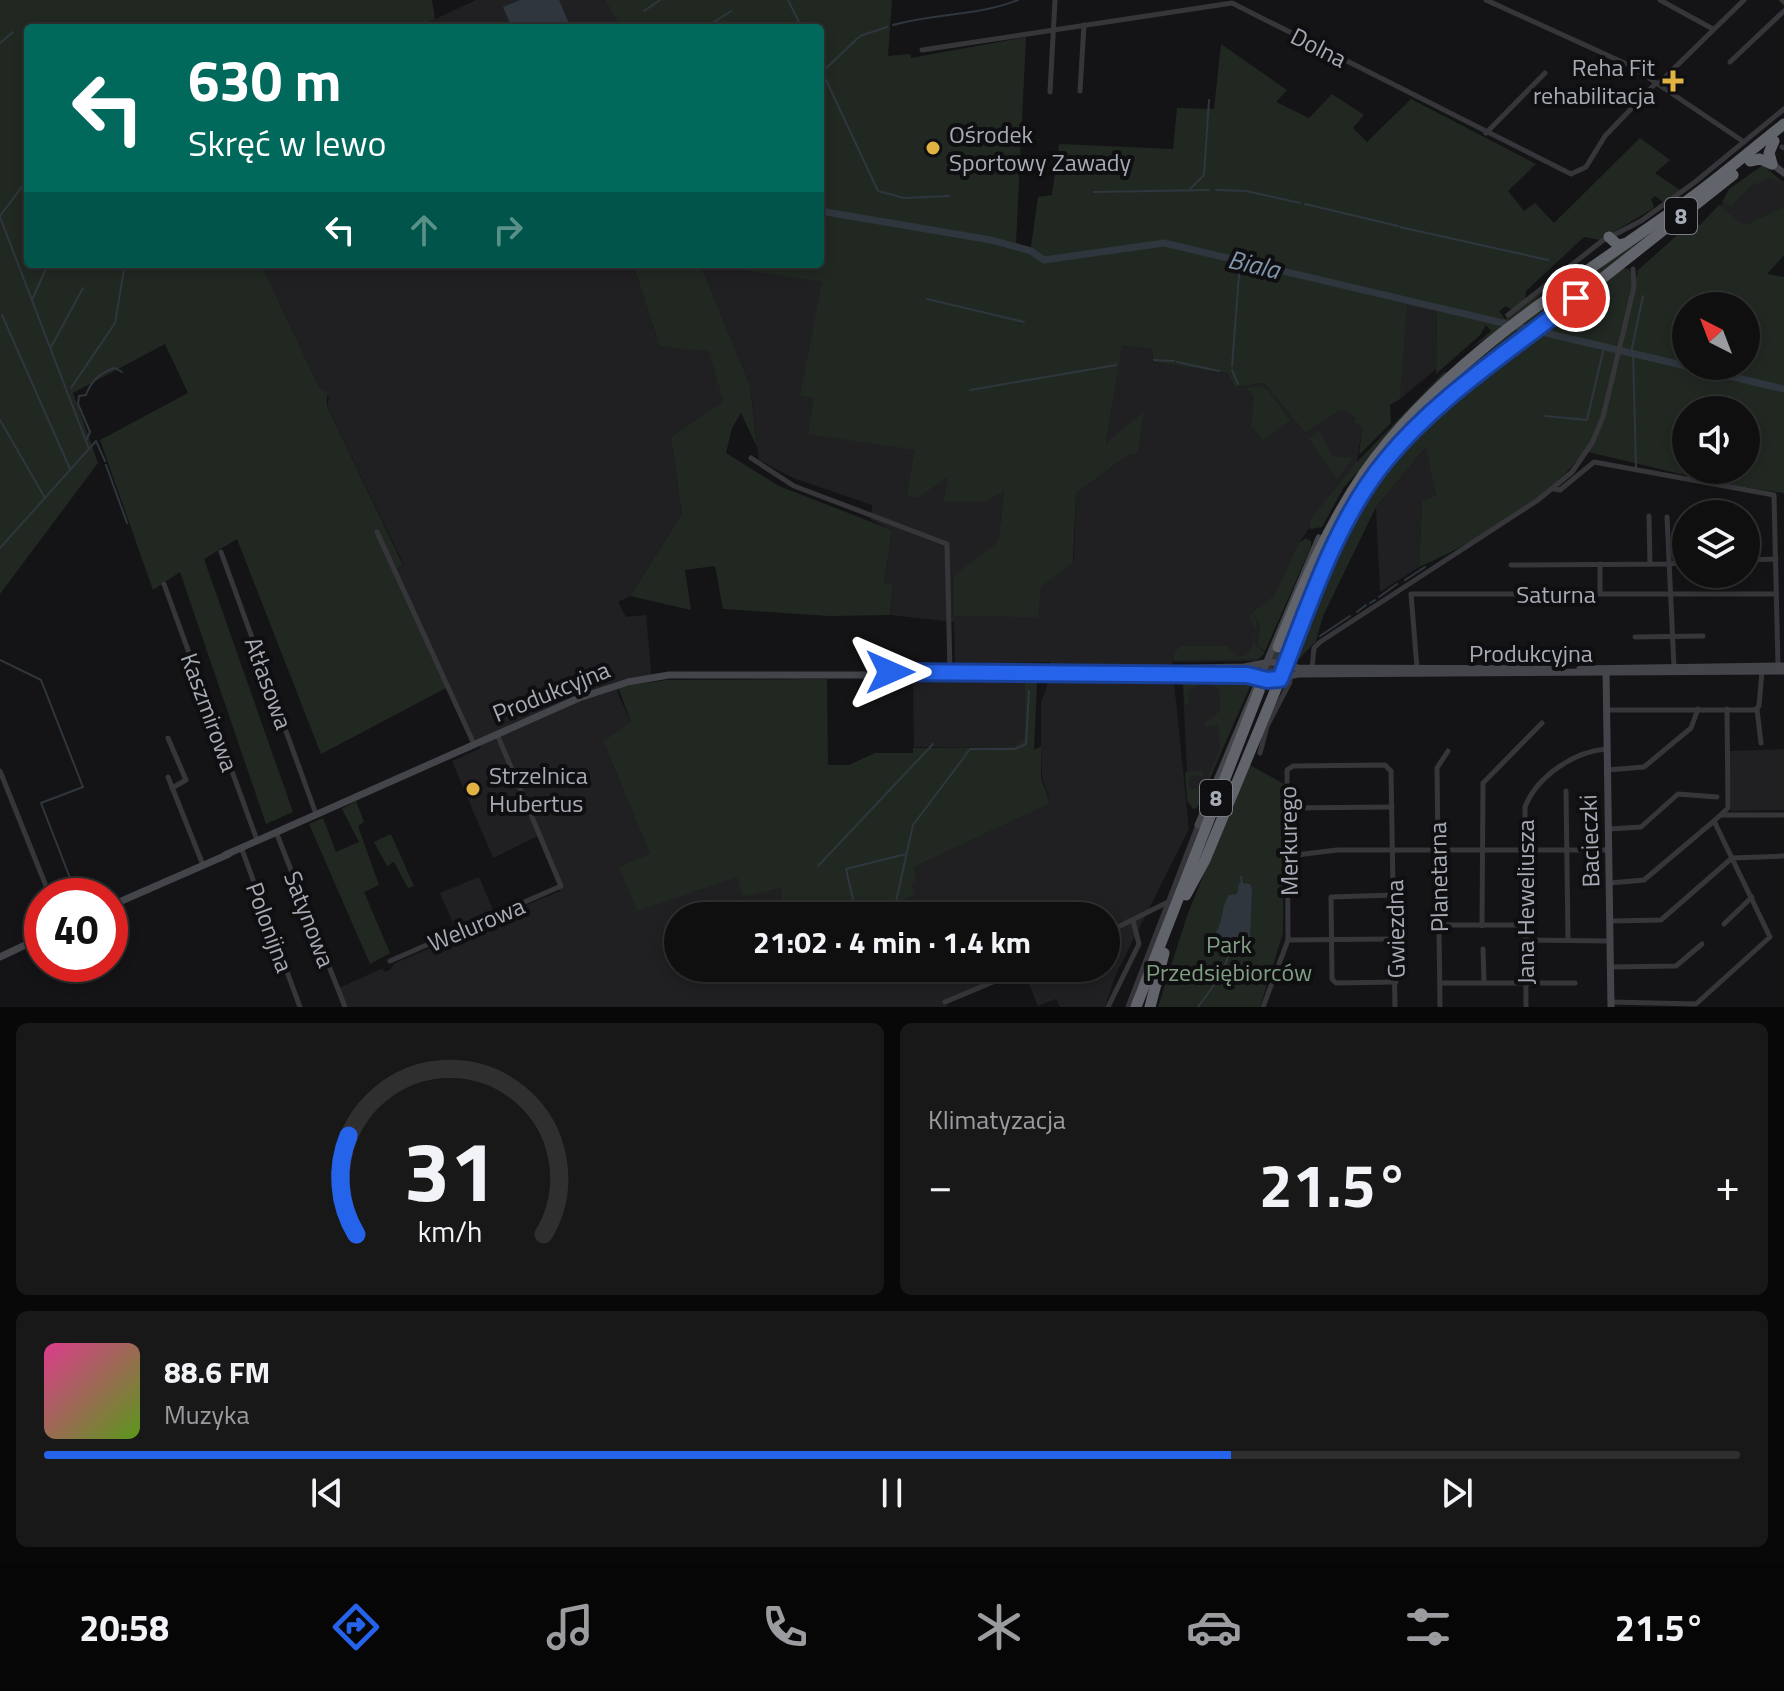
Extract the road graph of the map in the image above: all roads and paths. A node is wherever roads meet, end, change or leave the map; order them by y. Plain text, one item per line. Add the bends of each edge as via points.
1 (1055, 0) edge
2 (1486, 0) edge
3 (1660, 0) edge
4 (1744, 0) edge
5 (1233, 2) edge
6 (1784, 11) edge
7 (1084, 25) junction
8 (1054, 29) junction
9 (1713, 29) junction
10 (922, 50) dead end
11 (1730, 62) dead end
12 (1545, 73) dead end
13 (1657, 83) junction
14 (1080, 91) dead end
15 (1050, 92) dead end
16 (1784, 109) edge
17 (1784, 124) edge
18 (1486, 133) junction
19 (1744, 142) junction
20 (1781, 143) edge
21 (1750, 161) junction
22 (1772, 164) junction
23 (1784, 173) edge
24 (1610, 239) junction
25 (1628, 243) junction
26 (1641, 247) junction
27 (1607, 257) junction
28 (1633, 269) junction
29 (1612, 270) junction
30 (1508, 315) dead end
31 (1414, 427) junction
32 (1393, 436) junction
33 (751, 458) dead end
34 (1554, 489) junction
35 (1649, 516) dead end
36 (1667, 517) dead end
37 (377, 532) dead end
38 (1319, 538) joint
39 (221, 552) dead end
40 (1776, 559) junction
41 (1760, 560) edge
42 (1600, 564) junction
43 (1650, 564) junction
44 (1671, 564) junction
45 (1511, 565) dead end
46 (164, 584) dead end
47 (1407, 585) junction
48 (1672, 593) junction
49 (1411, 594) junction
50 (1600, 594) junction
51 (1776, 594) junction
52 (1703, 636) dead end
53 (1635, 637) dead end
54 (1672, 637) junction
55 (1264, 663) junction
56 (1312, 668) junction
57 (1417, 668) junction
58 (1782, 668) edge
59 (1606, 670) junction
60 (1674, 670) junction
61 (1375, 671) junction
62 (1762, 671) junction
63 (950, 672) junction
64 (1041, 672) junction
65 (1285, 673) junction
66 (1259, 678) junction
67 (1698, 709) junction
68 (1727, 709) junction
69 (1757, 709) junction
70 (1607, 710) junction
71 (1542, 723) dead end
72 (497, 734) junction
73 (168, 738) dead end
74 (1761, 743) dead end
75 (474, 744) junction
76 (1607, 749) junction
77 (1448, 751) dead end
78 (1260, 753) dead end
79 (1289, 767) joint
80 (1607, 770) junction
81 (0, 771) edge
82 (168, 777) dead end
83 (172, 788) junction
84 (1566, 791) dead end
85 (1717, 797) dead end
86 (1392, 807) junction
87 (1288, 808) junction
88 (316, 814) junction
89 (1722, 815) junction
90 (1783, 815) edge
91 (1714, 821) junction
92 (1198, 825) joint
93 (1609, 829) junction
94 (276, 832) junction
95 (257, 840) junction
96 (241, 847) junction
97 (1393, 850) junction
98 (1568, 850) junction
99 (1609, 850) junction
100 (1482, 851) junction
101 (1438, 852) junction
102 (1526, 852) junction
103 (1288, 856) junction
104 (1784, 856) edge
105 (1732, 858) junction
106 (203, 865) junction
107 (43, 878) edge
108 (1610, 883) junction
109 (1186, 895) junction
110 (1394, 895) junction
111 (1752, 897) junction
112 (128, 898) edge
113 (1170, 904) junction
114 (1148, 913) junction
115 (1162, 917) junction
116 (1133, 921) junction
117 (1611, 921) junction
118 (1724, 924) dead end
119 (1440, 925) junction
120 (1525, 925) junction
121 (1482, 926) junction
122 (1120, 927) edge
123 (1331, 939) junction
124 (1394, 939) junction
125 (1288, 940) junction
126 (1526, 940) junction
127 (1568, 940) junction
128 (1610, 941) junction
129 (1702, 944) dead end
130 (24, 946) edge
131 (1483, 949) dead end
132 (1160, 954) junction
133 (0, 957) edge
134 (390, 961) dead end
135 (1610, 967) junction
136 (993, 982) edge
137 (1396, 982) junction
138 (1484, 982) junction
139 (1440, 983) junction
140 (1525, 983) junction
141 (1575, 983) dead end
142 (945, 1002) dead end
143 (1611, 1004) edge
144 (300, 1007) edge
145 (345, 1007) edge
146 (1108, 1007) edge
147 (1129, 1007) edge
148 (1136, 1007) edge
149 (1144, 1007) edge
150 (1150, 1007) edge
151 (1263, 1007) edge
152 (1395, 1007) edge
153 (1440, 1007) edge
154 (1526, 1007) edge

1 - 8 street
2 - 13 street
3 - 9 street
4 - 9 street
5 - 7 street, Dolna
5 - 18 street, Dolna
6 - 11 street
7 - 8 street, Dolna
7 - 14 street
8 - 10 street, Dolna
8 - 15 street
9 - 13 street
12 - 18 street
13 - 18 street, Dolna via 1576,174
13 - 19 street
16 - 19 street
17 - 25 highway, 8
19 - 24 street via 1656,212
20 - 21 highway, 8
20 - 22 highway via 1769,153
21 - 22 highway
21 - 26 highway, 8
22 - 23 street
24 - 25 highway via 1618,245
24 - 27 highway
24 - 30 street
25 - 27 highway, 8
26 - 28 highway via 1631,260
26 - 29 highway, 8
27 - 32 highway, 8 via 1453,374
28 - 29 highway via 1623,265
28 - 34 street via 1635,281 1603,417 1592,443
29 - 31 highway, 8
31 - 32 highway, 8 via 1380,462 1350,506 1280,649 1332,525
31 - 65 highway via 1360,499 1325,567
32 - 38 highway via 1357,476
33 - 63 street via 794,486 947,544
34 - 40 street via 1560,490 1594,462 1774,495
34 - 47 street
35 - 43 street
36 - 44 street
37 - 75 street
38 - 55 street
39 - 88 street, Atłasowa
40 - 41 street
40 - 51 street
42 - 43 street
42 - 45 street
42 - 50 street
43 - 44 street
44 - 48 street
46 - 95 street, Kaszmirowa
47 - 49 street
47 - 56 street via 1318,643
48 - 50 street, Saturna
48 - 51 street, Saturna
48 - 54 street
49 - 50 street, Saturna
49 - 57 street
51 - 58 street
52 - 54 street
53 - 54 street
54 - 60 street
55 - 64 street, Produkcyjna
55 - 65 street, Produkcyjna
55 - 66 street
56 - 61 street, Produkcyjna
56 - 65 street, Produkcyjna
57 - 59 street, Produkcyjna
57 - 61 street, Produkcyjna
58 - 60 street, Produkcyjna
58 - 62 street, Produkcyjna
59 - 60 street, Produkcyjna
59 - 61 street, Produkcyjna
59 - 70 street, Bacieczki
60 - 62 street, Produkcyjna
61 - 65 street, Produkcyjna
62 - 69 street
63 - 64 street, Produkcyjna
63 - 72 street, Produkcyjna via 669,675 596,691
64 - 66 street, Produkcyjna
65 - 66 street, Produkcyjna
65 - 78 street via 1291,680 1267,726
65 - 109 highway
66 - 92 street
67 - 68 street
67 - 70 street
67 - 80 street via 1691,728 1644,767
68 - 69 street
68 - 89 street via 1728,808
69 - 74 street
70 - 76 street, Bacieczki
71 - 100 street via 1483,783
72 - 75 street, Produkcyjna
72 - 134 street, Welurowa via 561,886
73 - 83 street via 186,780
75 - 88 street, Produkcyjna
76 - 80 street, Bacieczki
76 - 102 street, Jana Heweliusza via 1577,754 1530,795 1525,807
77 - 101 street, Planetarna via 1437,768
79 - 86 street, Gwiezdna via 1385,765 1391,771
79 - 87 street, Merkurego
80 - 93 street, Bacieczki
81 - 107 street
82 - 83 street
83 - 106 street
84 - 98 street
85 - 93 street via 1678,794 1641,827
86 - 87 street
86 - 97 street, Gwiezdna
87 - 103 street, Merkurego
88 - 94 street, Produkcyjna
89 - 90 street
89 - 91 street
91 - 105 street
91 - 108 street via 1644,880
92 - 113 highway
93 - 99 street, Bacieczki
94 - 95 street, Produkcyjna
94 - 145 street, Satynowa
95 - 96 street, Produkcyjna
96 - 106 street, Produkcyjna
96 - 144 street, Polonijna
97 - 101 street
97 - 103 street
97 - 110 street, Gwiezdna
98 - 99 street
98 - 102 street
98 - 127 street
99 - 108 street, Bacieczki
100 - 101 street
100 - 102 street
100 - 121 street
101 - 119 street, Planetarna
102 - 120 street, Jana Heweliusza
103 - 125 street, Merkurego
104 - 105 street
105 - 111 street
105 - 117 street via 1661,920
106 - 112 street, Produkcyjna
108 - 117 street, Bacieczki
109 - 113 highway, 8 via 1262,693
109 - 132 highway, 8
110 - 123 street via 1331,897
110 - 124 street, Gwiezdna
111 - 118 street
111 - 143 street via 1770,937 1703,1000
113 - 114 street
113 - 115 street
113 - 132 highway, 8
114 - 115 street
114 - 116 street
115 - 147 street
116 - 122 street
116 - 146 street via 1139,944
117 - 128 street, Bacieczki
119 - 121 street
119 - 139 street, Planetarna
120 - 121 street
120 - 126 street, Jana Heweliusza
123 - 124 street
123 - 125 street
123 - 137 street via 1336,983
124 - 137 street, Gwiezdna
125 - 151 street, Merkurego
126 - 127 street
126 - 140 street, Jana Heweliusza
127 - 128 street
128 - 135 street, Bacieczki
129 - 135 street via 1676,966
130 - 133 street
131 - 138 street
132 - 147 highway
132 - 148 highway, 8
132 - 149 highway, 8
132 - 150 highway
135 - 143 street, Bacieczki
136 - 142 street
137 - 152 street, Gwiezdna
138 - 139 street
138 - 140 street
139 - 153 street, Planetarna
140 - 141 street
140 - 154 street, Jana Heweliusza

